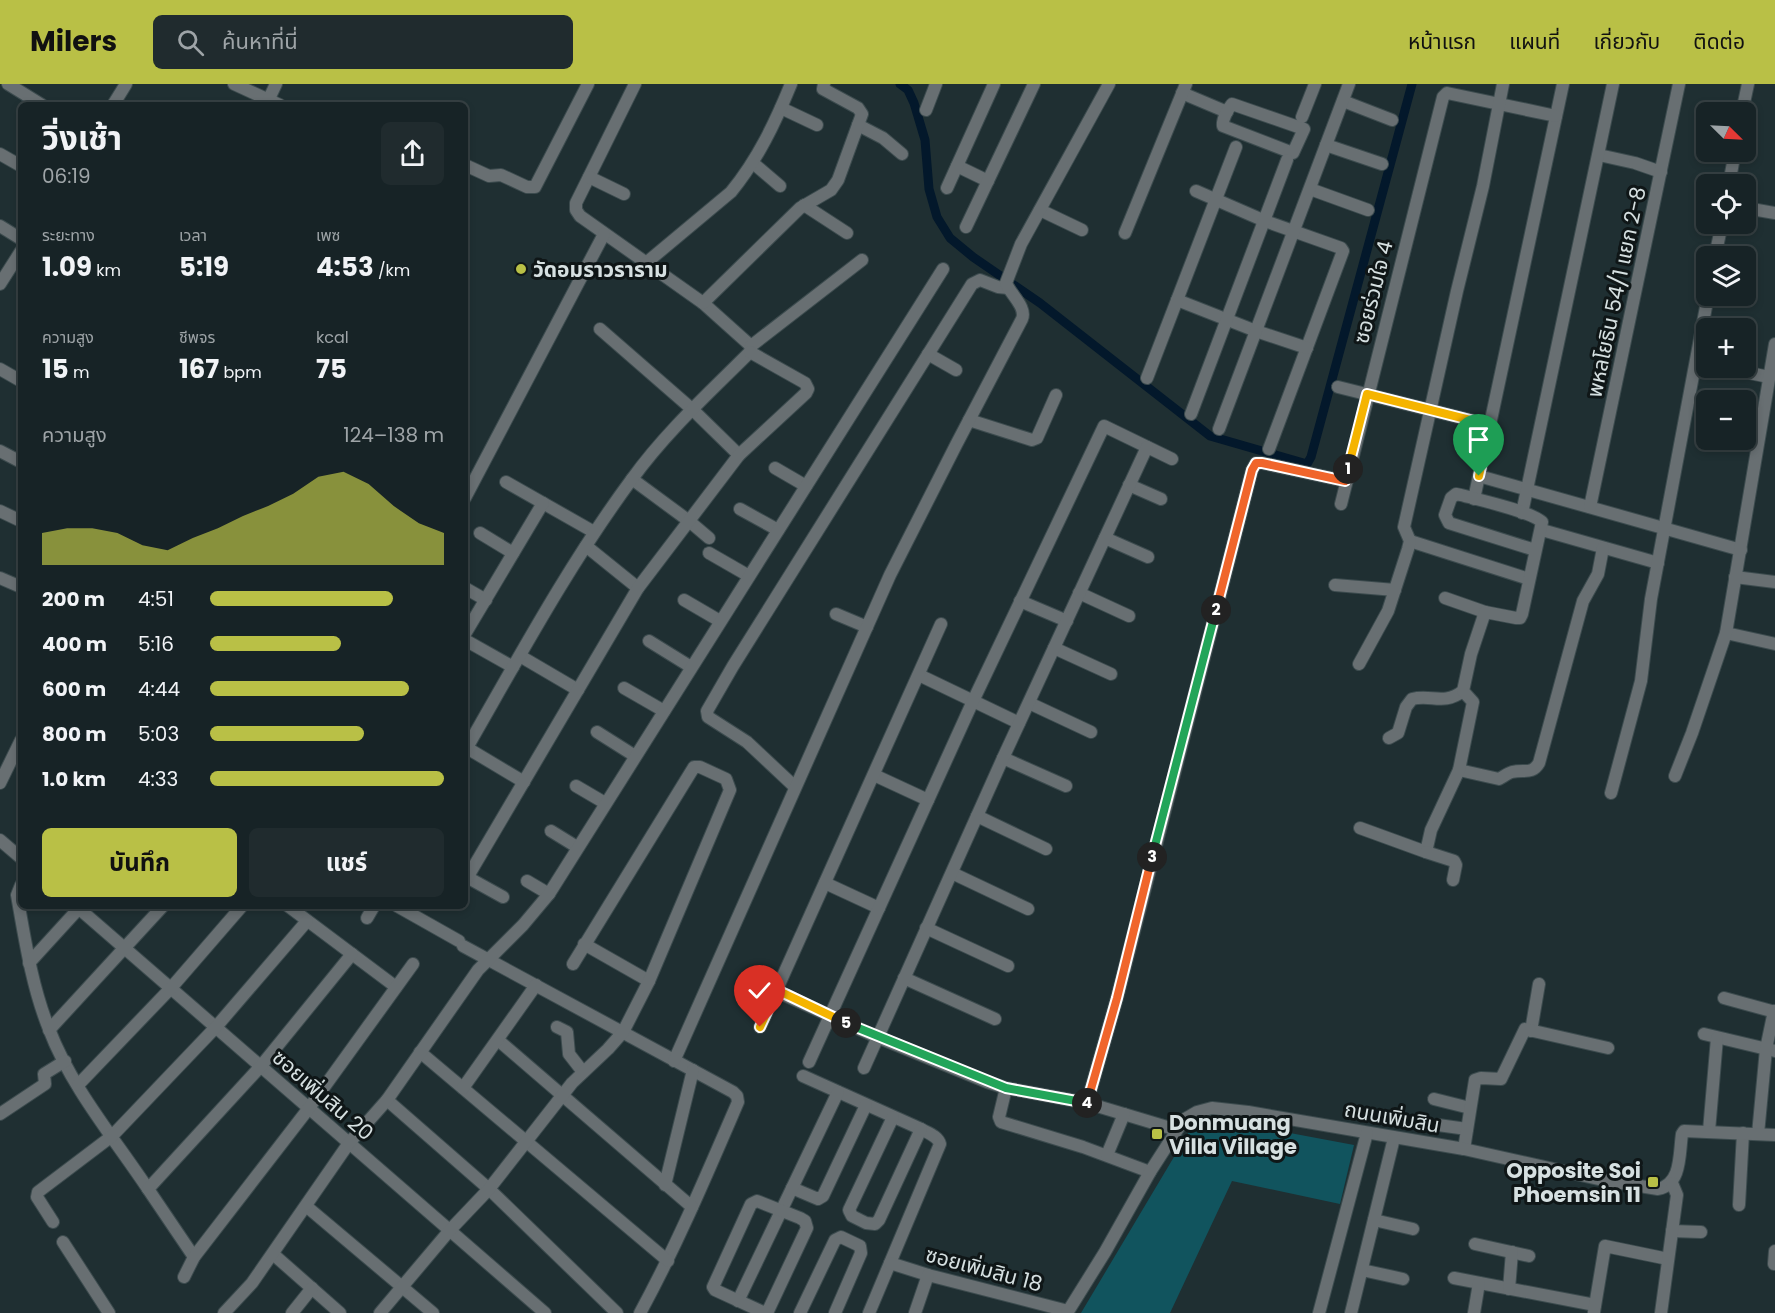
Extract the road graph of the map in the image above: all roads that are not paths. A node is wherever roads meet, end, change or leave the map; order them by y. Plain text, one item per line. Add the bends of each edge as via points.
1 (8, 84) edge
2 (234, 84) edge
3 (276, 84) edge
4 (588, 84) edge
5 (635, 84) edge
6 (791, 84) edge
7 (824, 84) edge
8 (936, 84) edge
9 (994, 84) edge
10 (1034, 84) edge
11 (1109, 84) edge
12 (1315, 84) edge
13 (1349, 84) edge
14 (1503, 84) edge
15 (1563, 84) edge
16 (1613, 84) edge
17 (1680, 84) edge
18 (1748, 84) edge
19 (123, 85) edge
20 (1184, 88) edge
21 (1343, 101) junction
22 (37, 102) edge
23 (114, 102) edge
24 (267, 102) edge
25 (272, 102) edge
26 (1744, 102) edge
27 (1499, 104) junction
28 (781, 108) junction
29 (926, 110) dead end
30 (1227, 112) junction
31 (1556, 116) junction
32 (1302, 117) dead end
33 (1392, 120) dead end
34 (817, 124) dead end
35 (858, 125) junction
36 (1326, 145) junction
37 (1236, 147) dead end
38 (902, 153) dead end
39 (0, 154) edge
40 (1599, 155) junction
41 (1287, 160) dead end
42 (753, 163) junction
43 (18, 164) edge
44 (1382, 164) dead end
45 (468, 166) edge
46 (957, 166) junction
47 (1661, 172) junction
48 (589, 177) junction
49 (988, 181) junction
50 (780, 186) dead end
51 (947, 188) dead end
52 (1310, 189) junction
53 (1196, 191) dead end
54 (624, 194) dead end
55 (1216, 200) junction
56 (804, 205) junction
57 (1040, 210) junction
58 (1368, 210) dead end
59 (1756, 210) edge
60 (1775, 213) edge
61 (1265, 221) junction
62 (0, 226) edge
63 (966, 227) dead end
64 (1082, 230) dead end
65 (1125, 232) dead end
66 (1293, 232) junction
67 (847, 233) dead end
68 (604, 234) junction
69 (18, 238) edge
70 (18, 256) edge
71 (862, 260) dead end
72 (646, 263) junction
73 (943, 269) dead end
74 (1007, 282) junction
75 (0, 284) edge
76 (1177, 300) junction
77 (702, 303) junction
78 (1227, 319) junction
79 (600, 329) dead end
80 (1256, 331) junction
81 (1775, 344) edge
82 (1307, 348) junction
83 (751, 349) junction
84 (928, 354) junction
85 (0, 369) edge
86 (956, 370) dead end
87 (1756, 374) edge
88 (1770, 377) junction
89 (1147, 378) dead end
90 (1698, 378) edge
91 (18, 379) edge
92 (1338, 387) dead end
93 (1367, 394) junction
94 (1056, 395) dead end
95 (693, 410) junction
96 (1431, 410) junction
97 (1191, 414) dead end
98 (969, 420) junction
99 (1490, 425) junction
100 (1219, 429) dead end
101 (1147, 447) junction
102 (1269, 448) dead end
103 (0, 451) edge
104 (739, 455) junction
105 (1172, 459) dead end
106 (18, 460) edge
107 (775, 468) dead end
108 (1479, 476) junction
109 (632, 479) junction
110 (1345, 481) junction
111 (506, 482) dead end
112 (1130, 485) junction
113 (806, 486) junction
114 (1528, 489) junction
115 (468, 492) edge
116 (1161, 499) dead end
117 (1474, 499) junction
118 (543, 503) junction
119 (1341, 504) dead end
120 (1590, 507) junction
121 (740, 509) dead end
122 (0, 511) edge
123 (1522, 513) junction
124 (18, 520) edge
125 (689, 521) junction
126 (1665, 528) junction
127 (778, 530) junction
128 (1542, 530) junction
129 (594, 531) junction
130 (480, 533) dead end
131 (709, 538) dead end
132 (1105, 538) junction
133 (1410, 540) junction
134 (586, 546) junction
135 (1603, 548) junction
136 (1535, 550) junction
137 (1741, 550) junction
138 (513, 553) junction
139 (709, 553) dead end
140 (1148, 557) dead end
141 (1658, 563) junction
142 (749, 576) junction
143 (1735, 577) junction
144 (0, 578) edge
145 (1528, 579) junction
146 (1775, 582) edge
147 (1335, 585) dead end
148 (18, 586) edge
149 (638, 588) junction
150 (468, 590) edge
151 (1395, 590) junction
152 (1079, 593) junction
153 (1445, 598) dead end
154 (486, 600) junction
155 (684, 600) dead end
156 (1020, 601) junction
157 (1485, 612) junction
158 (836, 614) dead end
159 (1130, 616) dead end
160 (720, 621) junction
161 (1066, 621) junction
162 (941, 624) dead end
163 (867, 627) junction
164 (468, 629) edge
165 (1726, 633) junction
166 (650, 640) dead end
167 (468, 641) edge
168 (1775, 644) edge
169 (1054, 648) junction
170 (517, 662) junction
171 (1359, 664) dead end
172 (691, 667) junction
173 (1111, 674) dead end
174 (919, 675) junction
175 (624, 688) dead end
176 (578, 690) junction
177 (1463, 691) junction
178 (973, 701) junction
179 (1029, 703) junction
180 (664, 711) junction
181 (1019, 723) junction
182 (597, 732) dead end
183 (1091, 732) dead end
184 (1389, 738) dead end
185 (18, 746) edge
186 (468, 746) edge
187 (468, 750) edge
188 (635, 756) junction
189 (1003, 758) junction
190 (1459, 770) junction
191 (874, 775) junction
192 (1675, 776) dead end
193 (524, 782) junction
194 (0, 783) edge
195 (576, 786) dead end
196 (1066, 786) dead end
197 (795, 788) junction
198 (1611, 793) dead end
199 (928, 800) junction
200 (605, 803) junction
201 (977, 816) junction
202 (1360, 828) dead end
203 (551, 831) dead end
204 (0, 840) edge
205 (577, 847) junction
206 (1046, 849) dead end
207 (1426, 852) junction
208 (18, 855) edge
209 (952, 873) junction
210 (468, 874) edge
211 (468, 878) edge
212 (526, 880) dead end
213 (1453, 880) dead end
214 (825, 883) junction
215 (549, 894) junction
216 (503, 897) dead end
217 (879, 908) junction
218 (19, 909) edge
219 (77, 909) edge
220 (81, 909) edge
221 (160, 909) edge
222 (239, 909) edge
223 (292, 909) edge
224 (372, 909) edge
225 (402, 909) edge
226 (1028, 909) dead end
227 (367, 918) dead end
228 (307, 921) junction
229 (927, 928) junction
230 (584, 944) junction
231 (125, 948) junction
232 (352, 954) junction
233 (487, 960) junction
234 (29, 963) junction
235 (413, 964) dead end
236 (573, 964) dead end
237 (1008, 966) dead end
238 (904, 978) junction
239 (749, 979) dead end
240 (649, 981) junction
241 (1539, 984) dead end
242 (536, 985) junction
243 (396, 987) junction
244 (171, 988) junction
245 (777, 990) junction
246 (1724, 998) dead end
247 (1774, 1011) edge
248 (830, 1016) junction
249 (995, 1018) dead end
250 (216, 1027) junction
251 (557, 1027) dead end
252 (760, 1027) dead end
253 (49, 1030) junction
254 (1531, 1031) junction
255 (623, 1032) junction
256 (877, 1037) junction
257 (498, 1040) junction
258 (1608, 1048) dead end
259 (1770, 1050) edge
260 (420, 1052) junction
261 (65, 1060) junction
262 (674, 1061) junction
263 (809, 1062) dead end
264 (261, 1066) junction
265 (864, 1068) dead end
266 (693, 1070) junction
267 (583, 1072) junction
268 (803, 1076) dead end
269 (78, 1086) junction
270 (463, 1088) junction
271 (1006, 1088) junction
272 (838, 1092) junction
273 (564, 1096) junction
274 (1434, 1099) dead end
275 (387, 1100) junction
276 (1087, 1103) junction
277 (866, 1105) junction
278 (309, 1108) junction
279 (1470, 1108) junction
280 (0, 1113) edge
281 (1124, 1114) junction
282 (893, 1117) junction
283 (1438, 1125) dead end
284 (921, 1129) junction
285 (1467, 1129) junction
286 (1177, 1130) junction
287 (1709, 1131) junction
288 (1367, 1133) junction
289 (1743, 1133) junction
290 (1758, 1134) junction
291 (112, 1136) junction
292 (1775, 1136) edge
293 (1394, 1138) junction
294 (350, 1143) junction
295 (527, 1143) junction
296 (1464, 1149) junction
297 (1107, 1155) junction
298 (1150, 1172) junction
299 (1672, 1183) junction
300 (664, 1185) junction
301 (792, 1188) junction
302 (148, 1189) junction
303 (489, 1189) junction
304 (1739, 1205) dead end
305 (306, 1206) junction
306 (692, 1207) junction
307 (781, 1210) junction
308 (1374, 1220) junction
309 (53, 1222) dead end
310 (1413, 1229) dead end
311 (450, 1230) junction
312 (1672, 1231) junction
313 (1701, 1232) dead end
314 (63, 1242) dead end
315 (1475, 1244) dead end
316 (1775, 1251) edge
317 (1512, 1252) junction
318 (273, 1254) junction
319 (1529, 1256) dead end
320 (194, 1257) junction
321 (1668, 1259) junction
322 (668, 1261) junction
323 (890, 1263) junction
324 (1773, 1264) dead end
325 (1362, 1270) junction
326 (928, 1275) junction
327 (184, 1277) dead end
328 (1454, 1278) dead end
329 (1403, 1279) dead end
330 (1479, 1283) junction
331 (403, 1287) junction
332 (312, 1288) junction
333 (1509, 1289) junction
334 (738, 1301) junction
335 (1594, 1309) edge
336 (1067, 1312) edge
337 (110, 1313) edge
338 (224, 1313) edge
339 (292, 1313) edge
340 (340, 1313) edge
341 (380, 1313) edge
342 (433, 1313) edge
343 (545, 1313) edge
344 (617, 1313) edge
345 (640, 1313) edge
346 (766, 1313) edge
347 (801, 1313) edge
348 (835, 1313) edge
349 (869, 1313) edge
350 (915, 1313) edge
351 (1319, 1313) edge
352 (1352, 1313) edge
353 (1474, 1313) edge
354 (1661, 1313) edge

1 - 22 street
2 - 24 street
3 - 25 street
4 - 45 street via 535,187 501,175 489,176
5 - 48 street
6 - 28 street
7 - 35 street via 823,89 861,111
8 - 29 street
9 - 46 street
10 - 49 street
11 - 57 street
12 - 32 street
13 - 21 street
14 - 27 street
15 - 31 street
16 - 40 street
17 - 47 street, พหลโยธิน 54/1 แยก 2-8
18 - 26 street
19 - 23 street
20 - 30 street
20 - 65 street
21 - 33 street
21 - 36 street
27 - 31 street
27 - 93 street, ซอยร่วมใจ 4 via 1447,93 1440,101
27 - 96 street
28 - 34 street
28 - 42 street
30 - 30 street via 1232,104 1304,129 1293,153 1223,126
31 - 99 street
35 - 38 street
35 - 56 street via 838,180 831,190
36 - 44 street
36 - 52 street
37 - 55 street
39 - 43 street
40 - 47 street
40 - 114 street
41 - 61 street
42 - 50 street
42 - 72 street via 731,192
46 - 49 street
46 - 51 street
47 - 120 street, พหลโยธิน 54/1 แยก 2-8
48 - 54 street
48 - 68 street via 576,210
49 - 63 street
52 - 58 street
52 - 66 street
53 - 55 street
55 - 61 street
55 - 76 street
56 - 67 street
56 - 77 street
57 - 64 street
57 - 74 street via 1021,244
59 - 60 street
61 - 66 street
61 - 78 street
62 - 69 street
66 - 80 street
66 - 82 street via 1341,248 1343,255
68 - 72 street
68 - 115 street
70 - 75 street
71 - 83 street
72 - 77 street
73 - 113 street
74 - 84 street via 998,287 980,280 972,284
74 - 98 street via 1024,314
76 - 78 street
76 - 89 street
77 - 83 street
78 - 80 street
78 - 97 street
79 - 95 street
80 - 82 street
80 - 100 street
81 - 88 street
82 - 102 street
83 - 95 street
83 - 104 street via 805,383 808,389
84 - 86 street
84 - 197 street via 708,711 708,717 747,742
85 - 91 street
87 - 88 street
88 - 137 street
90 - 126 street
92 - 93 street
93 - 96 street
93 - 110 street, ซอยร่วมใจ 4
94 - 98 street via 1032,440
95 - 104 street
95 - 109 street
96 - 99 street
96 - 133 street via 1404,526
98 - 163 street
99 - 108 street
101 - 105 street
101 - 112 street
101 - 156 street via 1104,426
103 - 106 street
104 - 125 street
107 - 113 street
108 - 114 street
108 - 117 street
109 - 125 street
109 - 129 street
110 - 119 street, ซอยร่วมใจ 4
110 - 276 street via 1262,463 1256,463 1252,470
111 - 118 street
112 - 116 street
112 - 132 street
113 - 127 street
114 - 120 street
114 - 123 street
117 - 123 street
117 - 136 street via 1453,495 1446,521
118 - 129 street
118 - 138 street
120 - 126 street
121 - 127 street
122 - 124 street
123 - 128 street via 1540,520
125 - 131 street
125 - 149 street
126 - 137 street
126 - 141 street
127 - 142 street
128 - 135 street
128 - 136 street
129 - 134 street
130 - 138 street
132 - 140 street
132 - 152 street
133 - 145 street
133 - 151 street
134 - 149 street
134 - 170 street
135 - 141 street
135 - 190 street via 1598,574 1583,601 1536,769 1510,772 1499,779
136 - 145 street
137 - 143 street
138 - 154 street
139 - 142 street
141 - 198 street via 1641,681
142 - 160 street
143 - 146 street
143 - 165 street
144 - 148 street
145 - 157 street via 1520,618
147 - 151 street
149 - 176 street
150 - 154 street
151 - 171 street
152 - 159 street
152 - 161 street
153 - 157 street
154 - 164 street
155 - 160 street
156 - 161 street
156 - 178 street
157 - 177 street
158 - 163 street
160 - 172 street
161 - 169 street
162 - 174 street
163 - 197 street
165 - 168 street
165 - 192 street
166 - 172 street
167 - 170 street
169 - 173 street
169 - 179 street
170 - 176 street
170 - 186 street
172 - 180 street
174 - 178 street
174 - 191 street
175 - 180 street
176 - 193 street
177 - 184 street via 1454,698 1412,699 1398,733
177 - 190 street via 1473,702
178 - 181 street
178 - 199 street
179 - 181 street
179 - 183 street
180 - 188 street
181 - 189 street
182 - 188 street
185 - 194 street
187 - 193 street
188 - 200 street
189 - 196 street
189 - 201 street
190 - 207 street via 1431,830
191 - 199 street
191 - 214 street
193 - 210 street
195 - 200 street
197 - 262 street
199 - 217 street
200 - 205 street
201 - 206 street
201 - 209 street
202 - 207 street
203 - 205 street
204 - 208 street
205 - 215 street
207 - 213 street via 1454,861
209 - 226 street
209 - 229 street
211 - 216 street
212 - 215 street
214 - 217 street
214 - 245 street
215 - 233 street
217 - 248 street
218 - 234 street
219 - 234 street
220 - 231 street, ซอยเพิ่มสิน 20
221 - 231 street
222 - 244 street
223 - 228 street
224 - 227 street
225 - 233 street
228 - 232 street
228 - 250 street
229 - 237 street
229 - 238 street
230 - 236 street
230 - 240 street
230 - 240 street via 694,766 726,779 730,790
231 - 244 street, ซอยเพิ่มสิน 20
231 - 253 street
232 - 243 street
232 - 264 street
233 - 242 street
233 - 260 street
234 - 253 street
235 - 243 street
238 - 249 street
238 - 256 street
239 - 245 street
240 - 255 street
241 - 254 street
242 - 255 street
242 - 257 street
243 - 278 street
244 - 250 street, ซอยเพิ่มสิน 20
244 - 269 street
245 - 248 street
245 - 252 street
246 - 247 street
247 - 259 street
248 - 256 street
248 - 263 street
250 - 264 street, ซอยเพิ่มสิน 20
250 - 291 street
251 - 267 street via 567,1032 570,1054
253 - 261 street
254 - 258 street
254 - 279 street via 1522,1031 1501,1078 1475,1080
255 - 262 street
255 - 267 street
256 - 265 street
256 - 271 street
257 - 270 street
257 - 273 street
259 - 287 street via 1711,1036
259 - 290 street
260 - 270 street
260 - 275 street
261 - 269 street
261 - 280 street via 44,1074 45,1084
262 - 266 street
264 - 278 street, ซอยเพิ่มสิน 20
264 - 302 street
266 - 300 street
266 - 306 street via 734,1092 738,1102
267 - 273 street
268 - 272 street
269 - 291 street
270 - 295 street
271 - 276 street
271 - 297 street via 1001,1122
272 - 277 street
272 - 301 street
273 - 295 street
273 - 300 street
274 - 279 street
275 - 294 street
275 - 303 street
276 - 281 street
277 - 282 street
277 - 301 street via 822,1196 814,1198
278 - 294 street, ซอยเพิ่มสิน 20
278 - 320 street
279 - 285 street
281 - 286 street
281 - 297 street
282 - 284 street
282 - 284 street via 849,1210 859,1220 871,1225 879,1220
283 - 285 street
284 - 323 street via 937,1137 940,1144
285 - 296 street
286 - 288 street, ถนนเพิ่มสิน via 1185,1119 1212,1108
286 - 298 street, ถนนเพิ่มสิน
287 - 289 street
287 - 299 street via 1684,1131
288 - 293 street, ถนนเพิ่มสิน
288 - 351 street
289 - 290 street
289 - 304 street
290 - 292 street
291 - 302 street
291 - 309 street via 38,1192 37,1197
293 - 296 street, ถนนเพิ่มสิน
293 - 308 street
294 - 305 street
294 - 311 street, ซอยเพิ่มสิน 20
295 - 303 street
295 - 322 street
296 - 299 street, ถนนเพิ่มสิน via 1658,1189
297 - 298 street
298 - 336 street, ถนนเพิ่มสิน
299 - 312 street via 1677,1195
300 - 306 street
301 - 307 street
302 - 320 street
303 - 311 street
303 - 344 street
305 - 318 street
305 - 331 street
306 - 322 street
307 - 334 street
307 - 334 street via 761,1202 751,1204 713,1287
307 - 346 street via 805,1221 807,1227
308 - 310 street
308 - 325 street
311 - 331 street
311 - 343 street, ซอยเพิ่มสิน 20
312 - 313 street
312 - 321 street
314 - 337 street
315 - 317 street
316 - 324 street
317 - 319 street
317 - 333 street
318 - 332 street
318 - 338 street
320 - 327 street
321 - 335 street via 1605,1246
321 - 354 street
322 - 345 street
323 - 326 street, ซอยเพิ่มสิน 18
323 - 349 street
325 - 329 street
325 - 352 street
326 - 336 street, ซอยเพิ่มสิน 18
326 - 350 street
328 - 330 street
330 - 333 street
330 - 353 street
331 - 341 street
331 - 342 street
332 - 339 street
332 - 340 street
333 - 335 street
334 - 346 street
347 - 348 street via 835,1240 841,1237 860,1246 861,1253

